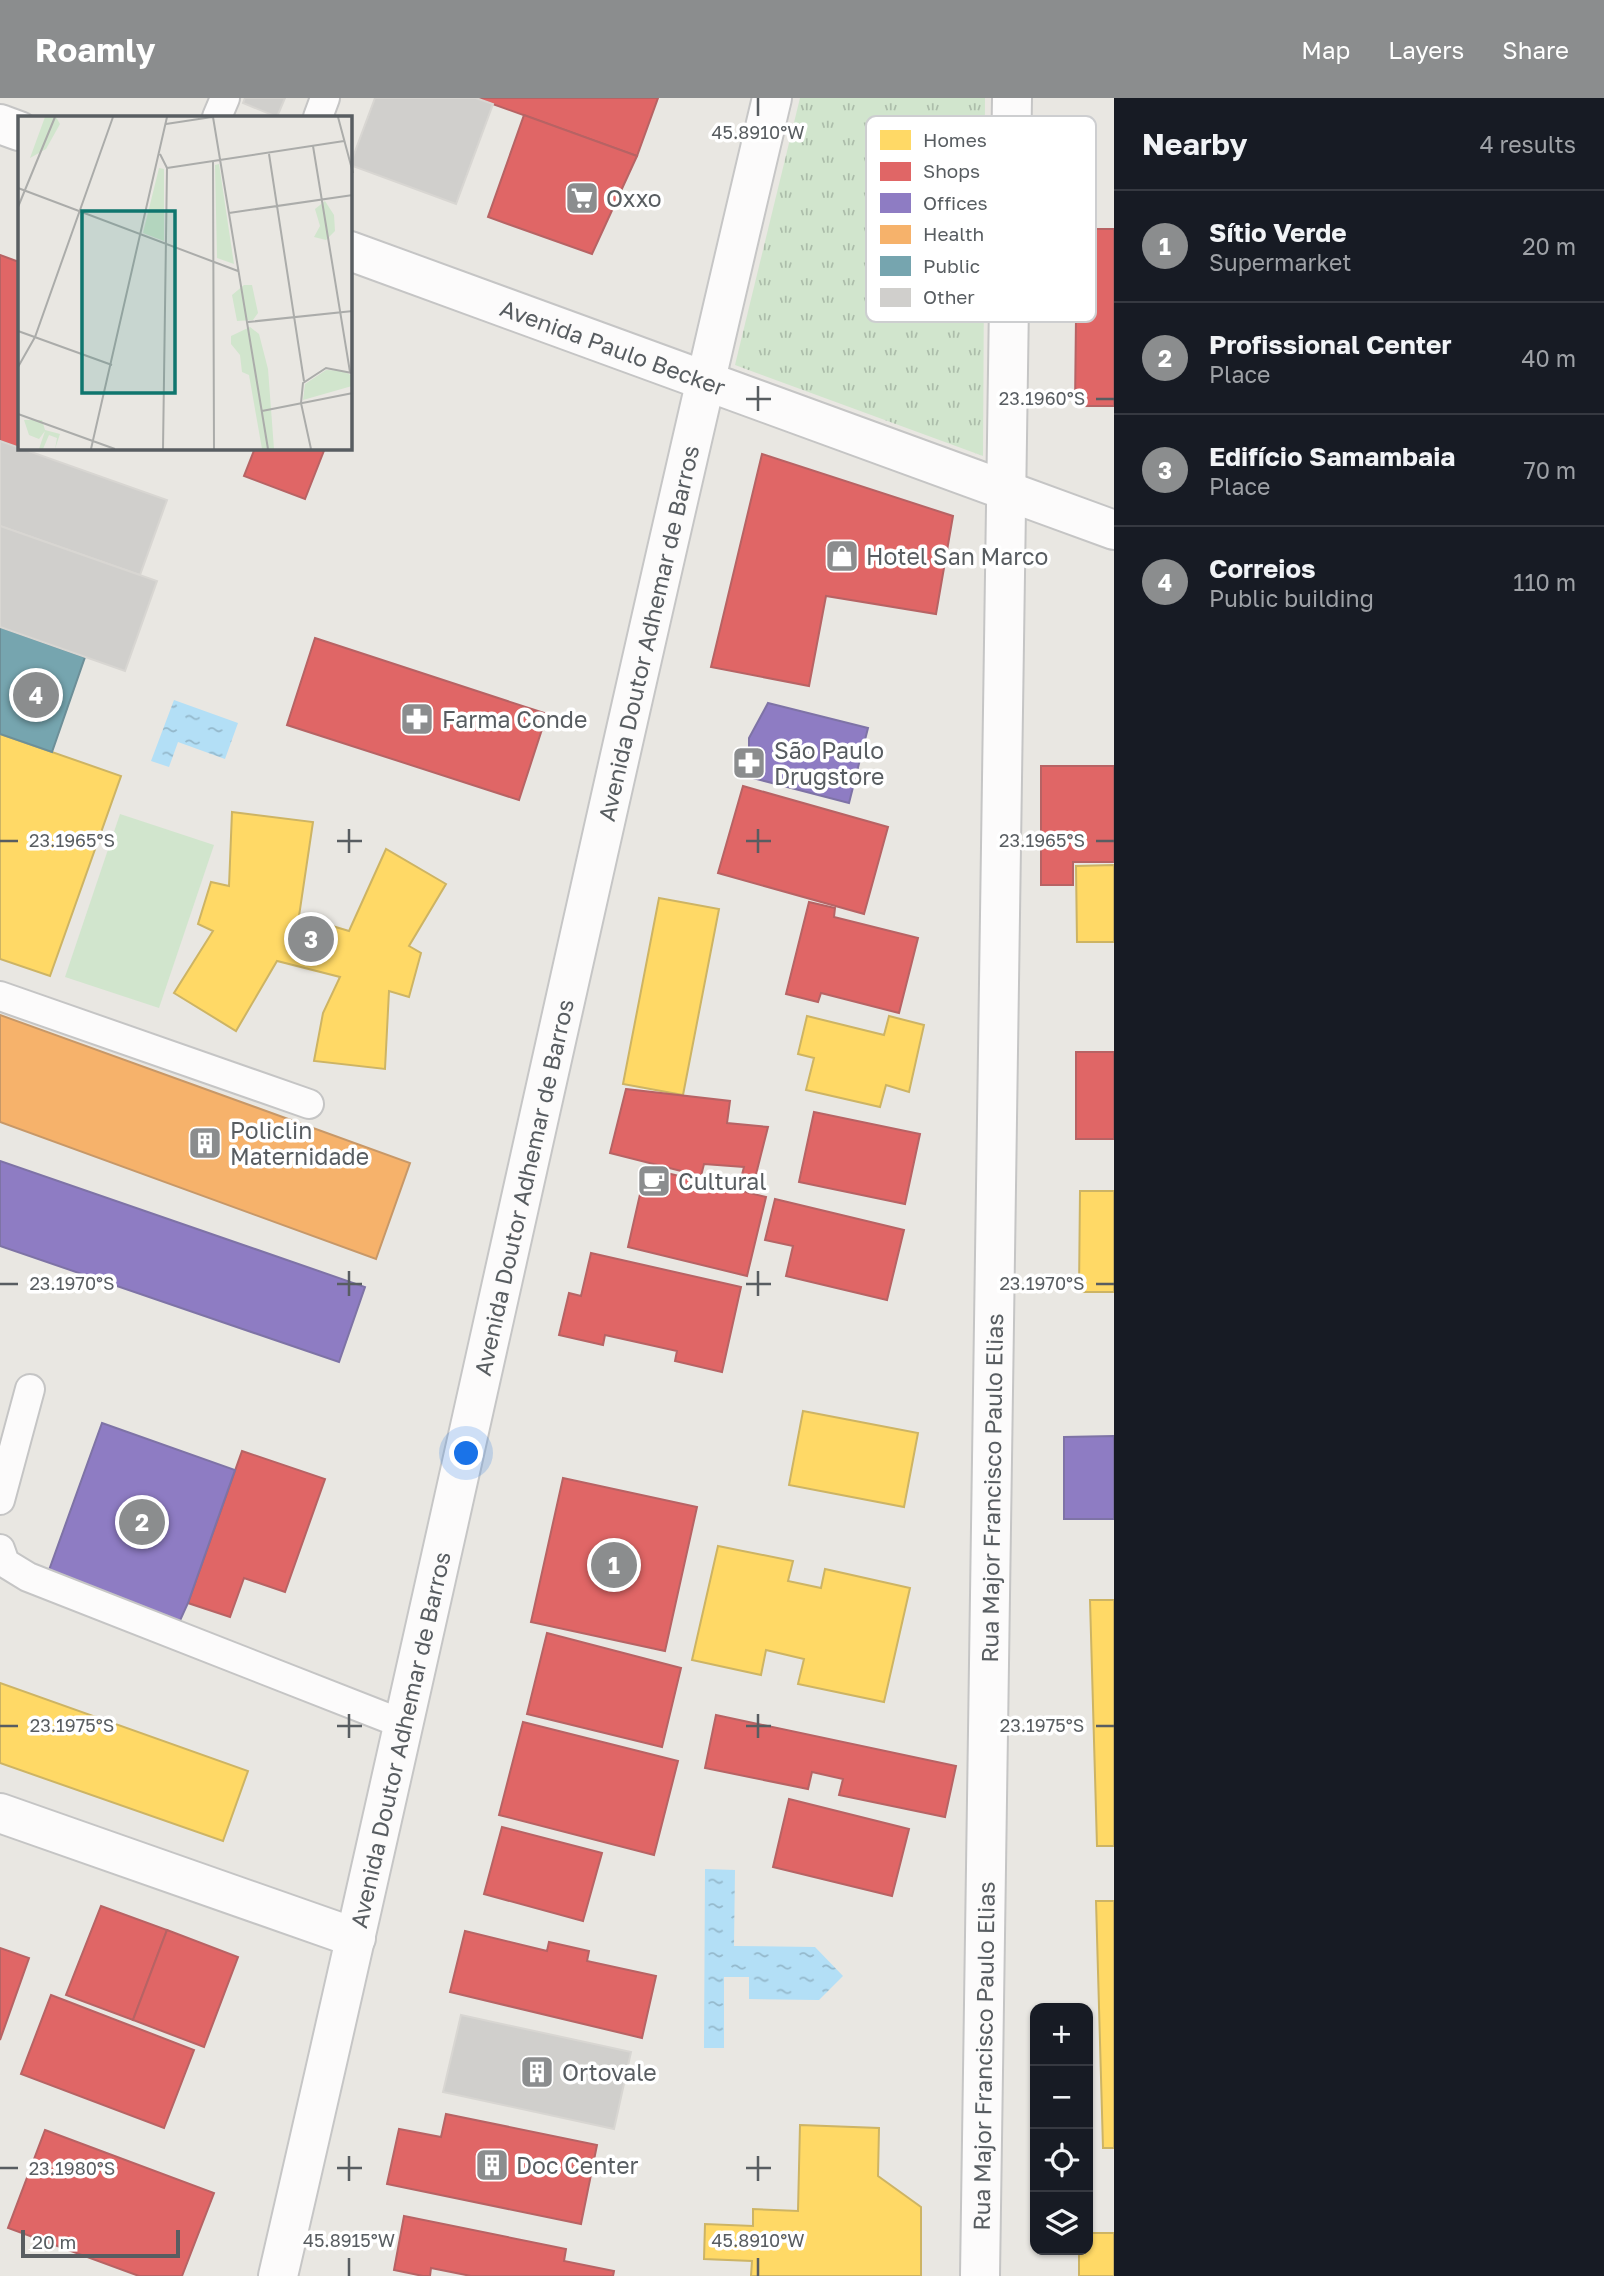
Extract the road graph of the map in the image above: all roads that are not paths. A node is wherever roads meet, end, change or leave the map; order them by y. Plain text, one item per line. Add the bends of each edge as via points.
1 (225, 98) edge
2 (325, 98) edge
3 (772, 98) edge
4 (1012, 98) edge
5 (217, 116) edge
6 (317, 116) edge
7 (1012, 116) edge
8 (0, 124) edge
9 (18, 131) edge
10 (352, 252) edge
11 (1009, 322) edge
12 (704, 379) junction
13 (1007, 490) junction
14 (1114, 530) edge
15 (0, 996) edge
16 (309, 1104) dead end
17 (30, 1389) dead end
18 (0, 1500) edge
19 (0, 1549) edge
20 (403, 1724) junction
21 (0, 1813) edge
22 (356, 1938) junction
23 (278, 2276) edge
24 (980, 2276) edge

1 - 5 lane
2 - 6 lane
3 - 12 street, Avenida Doutor Adhemar de Barros
4 - 7 street, Rua Major Francisco Paulo Elias
8 - 9 street
10 - 12 street, Avenida Paulo Becker
11 - 13 street, Rua Major Francisco Paulo Elias
12 - 13 street, Avenida Paulo Becker
12 - 20 street, Avenida Doutor Adhemar de Barros
13 - 14 street, Avenida Paulo Becker
13 - 24 street, Rua Major Francisco Paulo Elias
15 - 16 lane
17 - 18 lane
19 - 20 lane via 5,1563 28,1577
20 - 22 street, Avenida Doutor Adhemar de Barros
21 - 22 street
22 - 23 street, Avenida Doutor Adhemar de Barros

